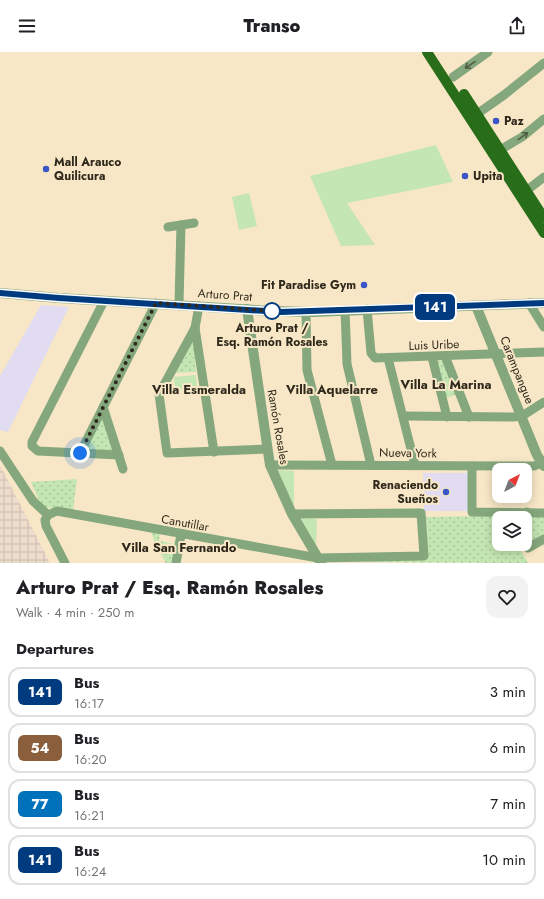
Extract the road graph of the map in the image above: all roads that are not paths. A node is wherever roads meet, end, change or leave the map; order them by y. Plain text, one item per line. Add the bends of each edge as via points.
1 (427, 52) edge
2 (436, 52) edge
3 (488, 52) edge
4 (544, 63) edge
5 (453, 76) junction
6 (477, 114) junction
7 (544, 120) edge
8 (500, 150) junction
9 (544, 177) edge
10 (526, 191) junction
11 (544, 218) edge
12 (194, 223) dead end
13 (181, 225) junction
14 (168, 227) dead end
15 (544, 233) edge
16 (0, 293) edge
17 (104, 301) junction
18 (156, 303) junction
19 (529, 303) junction
20 (544, 303) edge
21 (179, 304) junction
22 (199, 306) junction
23 (476, 306) junction
24 (247, 309) junction
25 (367, 309) junction
26 (345, 310) junction
27 (306, 312) junction
28 (544, 327) edge
29 (195, 328) junction
30 (544, 352) edge
31 (497, 355) junction
32 (445, 356) junction
33 (432, 357) junction
34 (388, 358) junction
35 (544, 402) edge
36 (103, 407) junction
37 (402, 416) junction
38 (522, 416) junction
39 (447, 417) junction
40 (470, 417) junction
41 (267, 449) junction
42 (0, 451) edge
43 (214, 452) junction
44 (80, 453) junction
45 (119, 455) junction
46 (543, 464) edge
47 (270, 465) junction
48 (332, 465) junction
49 (371, 465) junction
50 (415, 465) junction
51 (472, 466) junction
52 (123, 470) dead end
53 (492, 512) edge
54 (532, 512) edge
55 (544, 513) edge
56 (292, 514) junction
57 (48, 515) junction
58 (181, 534) junction
59 (544, 539) edge
60 (532, 546) edge
61 (320, 561) edge
62 (65, 563) edge
63 (176, 563) edge

1 - 15 main road
2 - 5 main road
3 -> 5 street
4 - 6 street
5 - 6 main road
6 - 8 main road
8 -> 7 street
8 - 10 main road
9 - 10 street
10 - 11 main road
12 - 13 street
13 - 14 street
13 - 21 street
16 - 17 street, Arturo Prat
17 - 18 street, Arturo Prat
17 - 44 street via 32,442 33,448 38,451
18 - 21 street, Arturo Prat
18 - 36 street
19 - 20 street, Arturo Prat
19 - 23 street, Arturo Prat
19 - 28 street
21 - 22 street, Arturo Prat
22 - 24 street, Arturo Prat
22 - 29 street
23 - 25 street, Arturo Prat
23 - 31 street, Carampangue
24 - 27 street, Arturo Prat
24 - 41 street, Ramón Rosales
25 - 26 street, Arturo Prat
25 - 34 street, Luis Uribe via 371,355 375,358
26 - 27 street, Arturo Prat
26 - 49 street via 347,364
27 - 48 street via 307,370
29 - 43 street
29 - 43 street via 159,394 167,454
30 - 31 street, Luis Uribe
31 - 32 street, Luis Uribe
31 - 38 street, Carampangue
32 - 33 street, Luis Uribe
32 - 40 street
33 - 34 street, Luis Uribe
33 - 39 street
34 - 37 street
35 - 38 street
36 - 44 street
36 - 45 street
37 - 39 street
37 - 50 street
38 - 40 street
38 - 46 street, Carampangue
39 - 40 street
41 - 43 street
41 - 47 street, Ramón Rosales
42 - 57 street via 33,501
44 - 45 street
45 - 52 street
46 - 51 street, Nueva York
47 - 48 street, Nueva York
47 - 56 street, Ramón Rosales
48 - 49 street, Nueva York
49 - 50 street, Nueva York
50 - 51 street, Nueva York
51 - 53 street via 472,512
54 - 55 street
56 - 61 street, Ramón Rosales
56 - 61 street, Canutillar via 421,513 424,556
57 - 58 street, Canutillar via 57,511
57 - 62 street via 46,526
58 - 61 street, Canutillar
58 - 63 street
59 - 60 street

